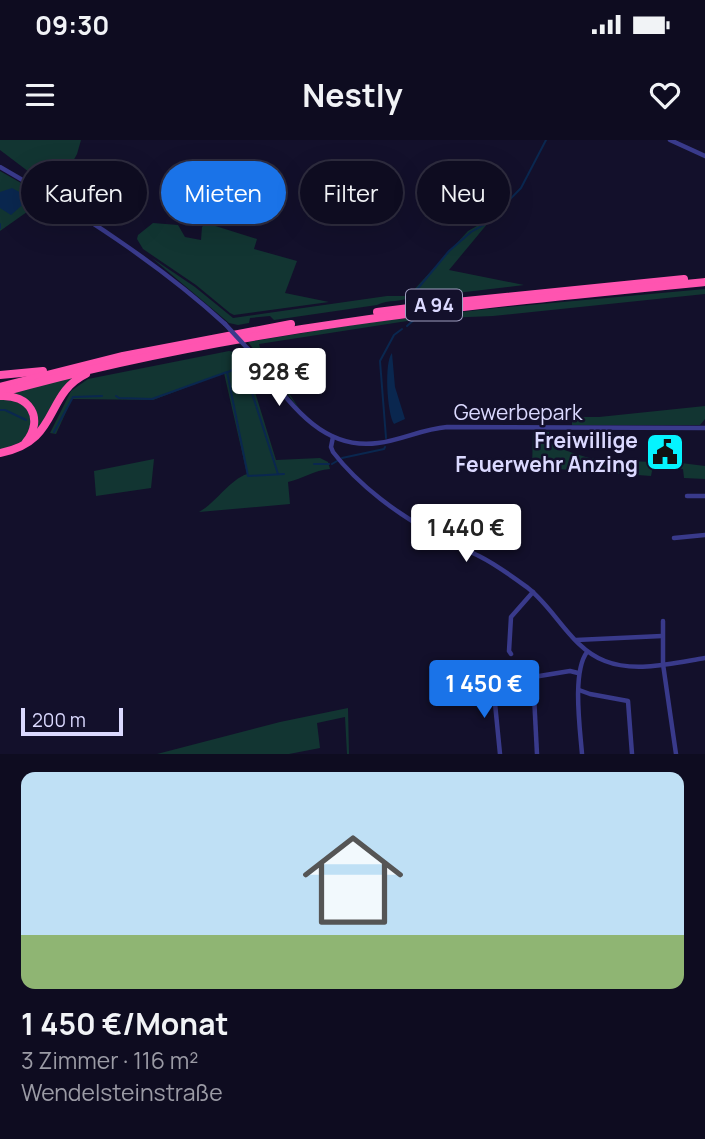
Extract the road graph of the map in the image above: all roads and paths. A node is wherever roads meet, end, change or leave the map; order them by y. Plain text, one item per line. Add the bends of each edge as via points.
1 (670, 140) edge
2 (705, 156) edge
3 (0, 167) edge
4 (705, 277) edge
5 (705, 282) edge
6 (103, 366) junction
7 (71, 368) junction
8 (0, 375) edge
9 (0, 387) edge
10 (0, 394) edge
11 (705, 428) edge
12 (333, 437) junction
13 (21, 446) junction
14 (0, 453) edge
15 (687, 496) dead end
16 (705, 496) edge
17 (705, 535) edge
18 (674, 538) dead end
19 (533, 592) junction
20 (663, 621) dead end
21 (662, 636) junction
22 (576, 640) junction
23 (587, 652) junction
24 (511, 654) dead end
25 (705, 658) edge
26 (663, 664) junction
27 (579, 673) junction
28 (533, 676) junction
29 (493, 683) junction
30 (472, 687) dead end
31 (579, 690) junction
32 (500, 754) edge
33 (537, 754) edge
34 (582, 754) edge
35 (632, 754) edge
36 (676, 754) edge

1 - 2 street
3 - 12 street, bridge via 123,242 177,283 225,324 298,411
4 - 7 highway, A 94 via 318,320
5 - 6 highway, A 94 via 372,318
6 - 10 highway, A 94
6 - 13 highway via 70,384 37,437
7 - 8 highway
7 - 9 highway, A 94
10 - 13 highway via 18,397 31,410 34,426
11 - 12 street, Gewerbepark via 447,426 372,444
12 - 19 street via 334,454 379,497
13 - 14 highway
15 - 16 street
17 - 18 street
19 - 22 street
19 - 24 street via 511,617
20 - 21 street
21 - 22 street
21 - 26 street
22 - 23 street
23 - 26 street via 619,665
23 - 27 street
25 - 26 street
26 - 36 street
27 - 28 street
27 - 31 street
28 - 29 street
28 - 33 street
29 - 30 street
29 - 32 street
31 - 34 street
31 - 35 street via 628,701

